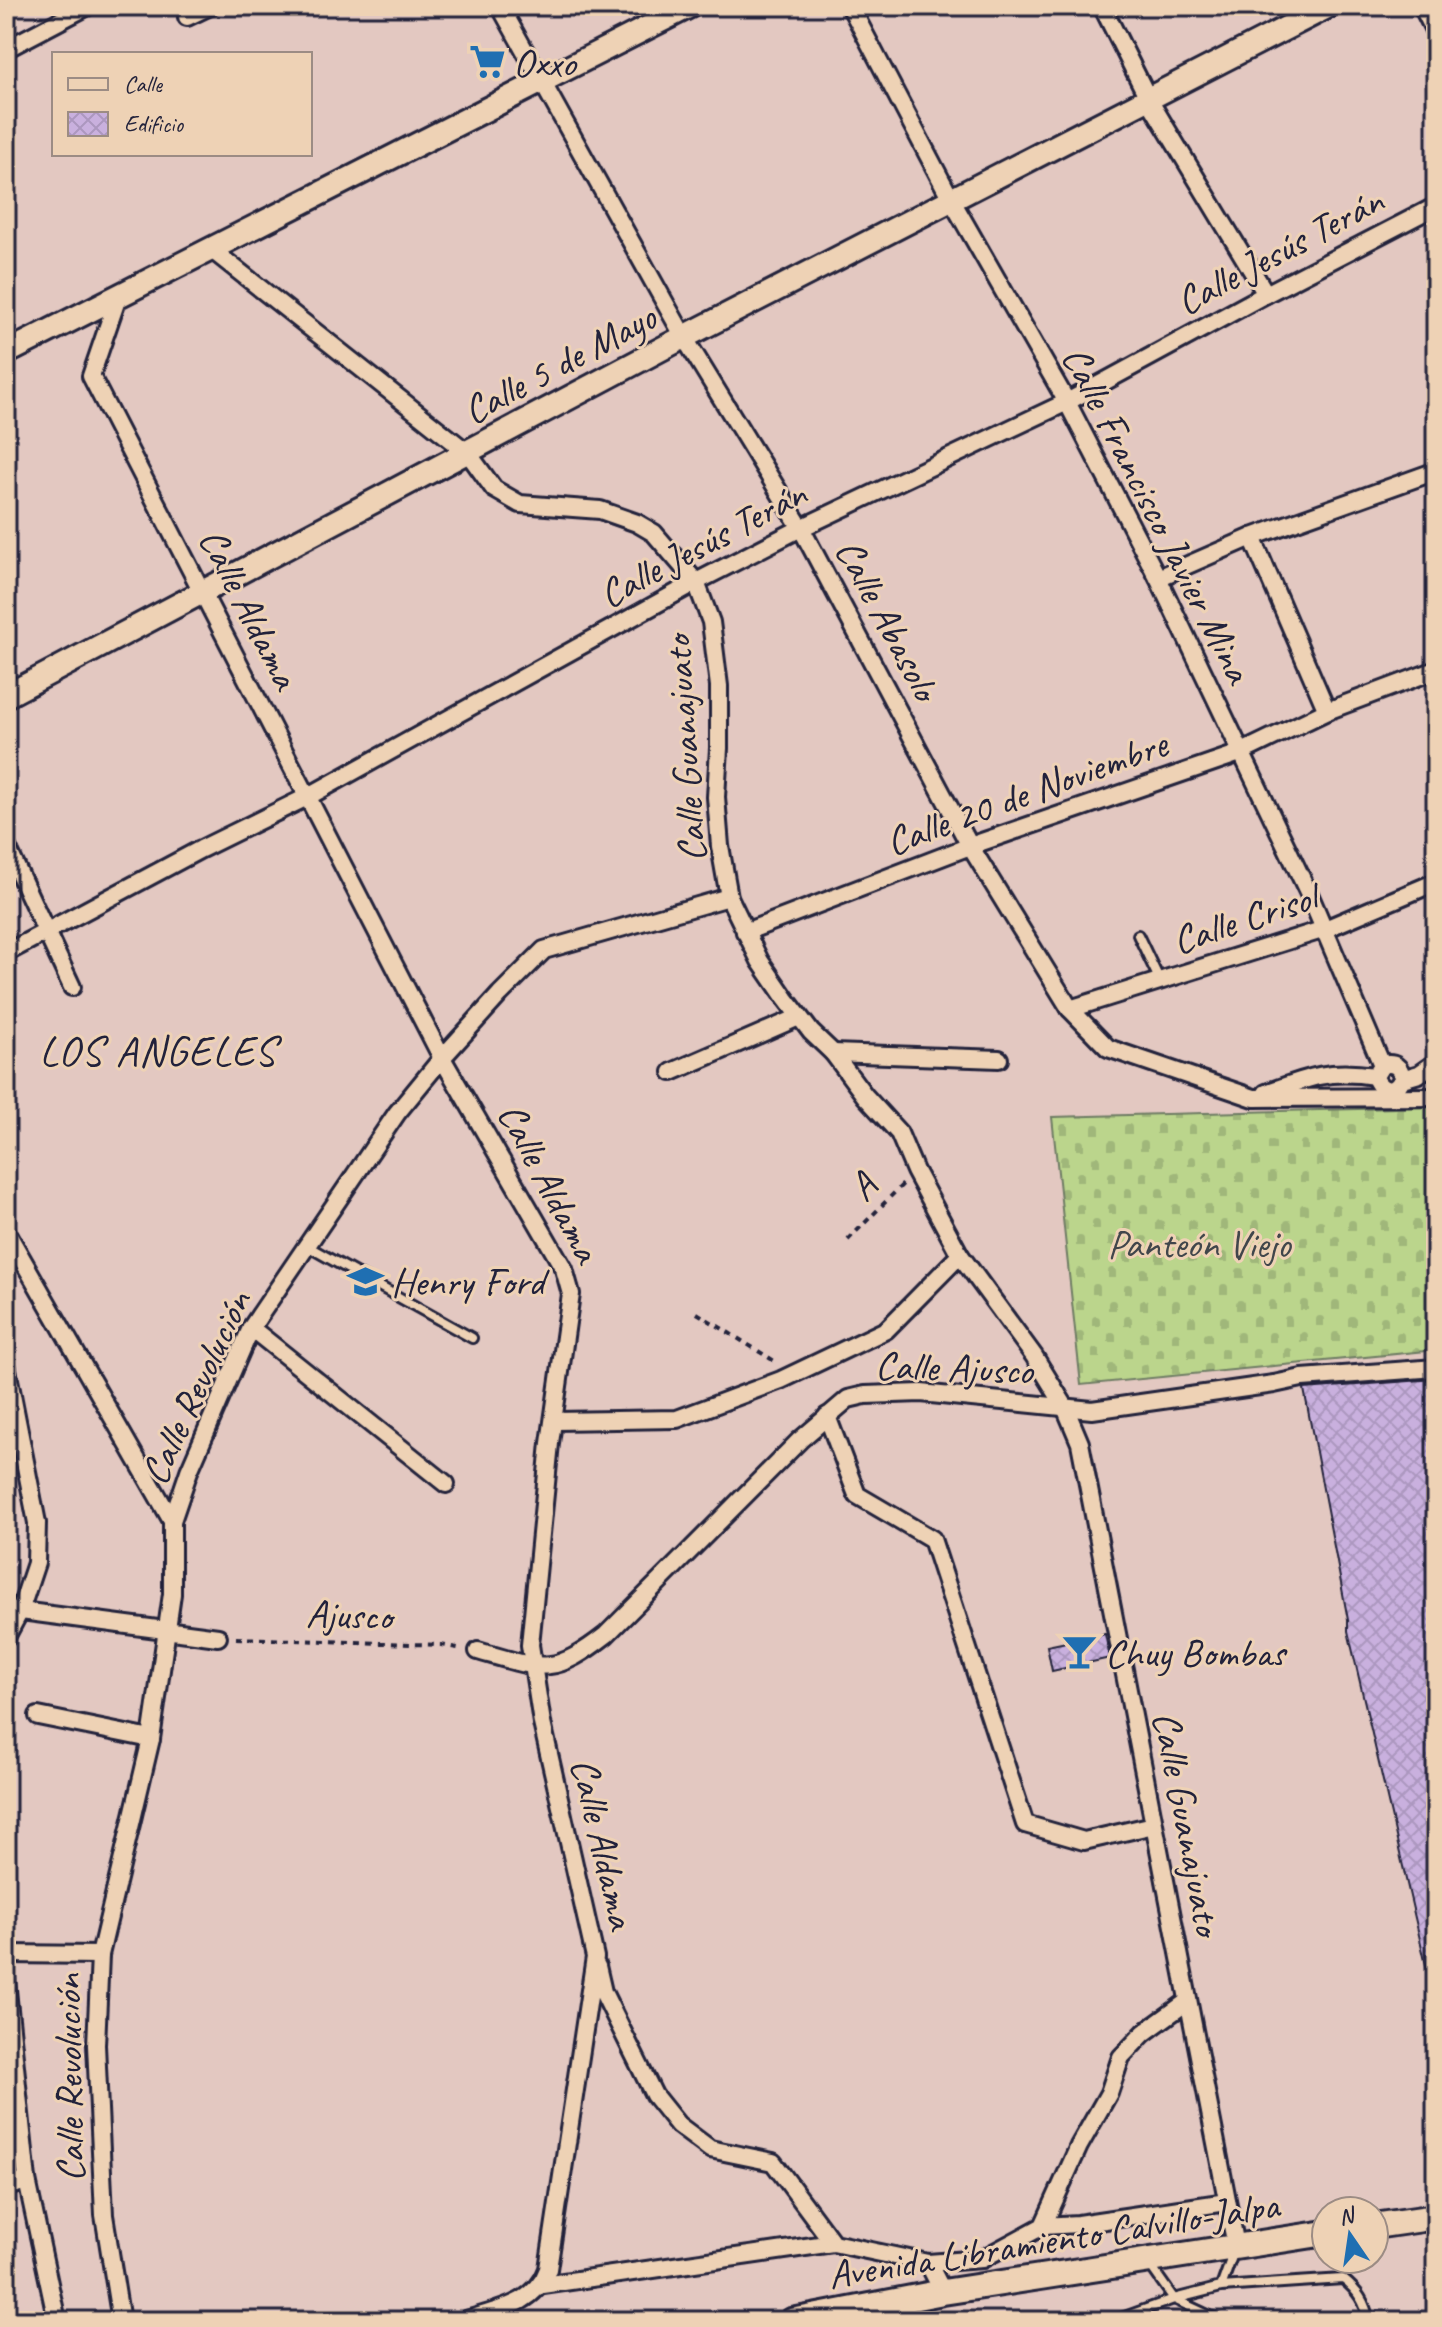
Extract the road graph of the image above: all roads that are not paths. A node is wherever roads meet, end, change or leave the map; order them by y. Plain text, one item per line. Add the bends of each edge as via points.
1 (88, 6) edge
2 (210, 6) edge
3 (500, 6) edge
4 (690, 6) edge
5 (850, 6) edge
6 (1102, 6) edge
7 (1329, 6) edge
8 (1422, 6) edge
9 (187, 17) dead end
10 (1436, 34) edge
11 (6, 49) edge
12 (541, 83) junction
13 (1149, 100) junction
14 (952, 201) junction
15 (1436, 206) edge
16 (212, 250) junction
17 (1266, 294) junction
18 (118, 297) junction
19 (684, 337) junction
20 (6, 353) edge
21 (1067, 402) junction
22 (468, 453) junction
23 (1436, 471) edge
24 (801, 528) junction
25 (1252, 537) junction
26 (1158, 578) junction
27 (696, 582) junction
28 (203, 592) junction
29 (1436, 670) edge
30 (6, 696) edge
31 (1327, 711) junction
32 (1240, 753) junction
33 (309, 796) junction
34 (6, 845) edge
35 (970, 846) junction
36 (1436, 882) edge
37 (729, 897) junction
38 (1325, 929) junction
39 (48, 932) junction
40 (745, 932) junction
41 (1138, 935) dead end
42 (6, 953) edge
43 (1160, 981) junction
44 (72, 987) dead end
45 (1070, 1009) junction
46 (799, 1017) junction
47 (833, 1053) junction
48 (442, 1058) junction
49 (999, 1059) dead end
50 (1436, 1062) edge
51 (1378, 1070) junction
52 (672, 1072) dead end
53 (1436, 1097) edge
54 (1254, 1098) junction
55 (6, 1231) edge
56 (307, 1246) junction
57 (960, 1255) junction
58 (251, 1328) junction
59 (472, 1338) dead end
60 (6, 1364) edge
61 (1436, 1368) edge
62 (1064, 1405) junction
63 (827, 1416) junction
64 (555, 1421) junction
65 (446, 1484) dead end
66 (172, 1521) junction
67 (13, 1610) edge
68 (168, 1630) junction
69 (6, 1637) edge
70 (218, 1637) road end
71 (478, 1651) road end
72 (532, 1667) junction
73 (38, 1716) dead end
74 (151, 1739) junction
75 (1154, 1825) junction
76 (6, 1954) edge
77 (100, 1955) junction
78 (595, 1957) junction
79 (6, 1981) edge
80 (1188, 2001) junction
81 (27, 2180) junction
82 (6, 2188) edge
83 (1227, 2202) junction
84 (1436, 2217) edge
85 (1390, 2224) edge
86 (1043, 2226) junction
87 (1310, 2235) edge
88 (833, 2243) junction
89 (1236, 2246) junction
90 (1147, 2261) junction
91 (928, 2263) junction
92 (543, 2285) junction
93 (1221, 2287) junction
94 (943, 2292) junction
95 (1174, 2299) junction
96 (57, 2321) edge
97 (121, 2321) edge
98 (463, 2321) edge
99 (792, 2321) edge
100 (1113, 2321) edge
101 (1221, 2321) edge
102 (1369, 2321) edge

1 - 11 street
2 - 9 street
3 - 12 street, Calle Abasolo
4 - 12 main road
5 - 14 street, Calle Francisco Javier Mina
6 - 13 street
7 - 13 main road, Calle 5 de Mayo
8 - 10 street
12 - 16 main road
12 - 19 street, Calle Abasolo
13 - 14 main road, Calle 5 de Mayo
13 - 17 street
14 - 19 main road, Calle 5 de Mayo
14 - 21 street, Calle Francisco Javier Mina
15 - 17 street, Calle Jesús Terán
16 - 18 main road
16 - 22 street, Calle Guanajuato
17 - 21 street, Calle Jesús Terán
18 - 20 main road
18 - 28 street, Calle Aldama via 91,376
19 - 22 main road, Calle 5 de Mayo
19 - 24 street, Calle Abasolo
21 - 24 street, Calle Jesús Terán
21 - 26 street, Calle Francisco Javier Mina
22 - 27 street, Calle Guanajuato via 494,489 520,504 600,510 637,523 675,554
22 - 28 main road, Calle 5 de Mayo
23 - 25 street
24 - 27 street, Calle Jesús Terán
24 - 35 street, Calle Abasolo
25 - 26 street
25 - 31 street
26 - 32 street, Calle Francisco Javier Mina
27 - 33 street, Calle Jesús Terán
27 - 37 street, Calle Guanajuato via 711,622 719,686 716,797
28 - 30 main road, Calle 5 de Mayo
28 - 33 street, Calle Aldama
29 - 31 street, Calle 20 de Noviembre
31 - 32 street, Calle 20 de Noviembre
32 - 35 street, Calle 20 de Noviembre
32 - 38 street, Calle Francisco Javier Mina
33 - 39 street, Calle Jesús Terán
33 - 48 street, Calle Aldama
34 - 39 street
35 - 40 street, Calle 20 de Noviembre
35 - 45 street, Calle Abasolo
36 - 38 street, Calle Crisol
37 - 40 street, Calle Guanajuato
37 - 48 street, Calle Revolución via 544,950
38 - 43 street, Calle Crisol
38 - 51 street, Calle Francisco Javier Mina
39 - 42 street, Calle Jesús Terán
39 - 44 street
40 - 46 street, Calle Guanajuato
41 - 43 lane
43 - 45 street, Calle Crisol
45 - 54 street, Calle Abasolo via 1108,1048
46 - 47 street, Calle Guanajuato
46 - 52 street
47 - 49 street
47 - 57 street, Calle Guanajuato via 899,1133
48 - 56 street, Calle Revolución via 397,1113
48 - 64 street, Calle Aldama via 564,1269 571,1294
50 - 51 street via 1402,1079 1396,1065
51 - 54 street via 1310,1077
53 - 54 street
55 - 66 street
56 - 58 street, Calle Revolución
56 - 59 lane
57 - 62 street, Calle Guanajuato
57 - 64 street via 886,1330 795,1374 677,1419
58 - 65 street
58 - 66 street, Calle Revolución
60 - 67 street via 37,1523 36,1563
61 - 62 street, Calle Ajusco via 1302,1378 1092,1410
62 - 63 street, Calle Ajusco via 921,1393 865,1395 848,1399
62 - 75 street, Calle Guanajuato via 1080,1443
63 - 72 street, Calle Ajusco via 606,1635 554,1666
63 - 75 street via 857,1495 932,1539 1025,1824 1084,1841
64 - 72 street, Calle Aldama via 530,1645
66 - 68 street, Calle Revolución
67 - 68 street
67 - 69 street
68 - 70 street
68 - 74 street, Calle Revolución
71 - 72 street, Calle Ajusco
72 - 78 street, Calle Aldama
73 - 74 street
74 - 77 street, Calle Revolución
75 - 80 street, Calle Guanajuato
76 - 77 street
77 - 97 street, Calle Revolución via 96,2045 104,2215
78 - 88 street via 615,2017 654,2095 678,2125 710,2149 773,2162
78 - 92 street, Calle Aldama
79 - 81 street
80 - 83 street, Calle Guanajuato
80 - 86 street via 1121,2057 1109,2093
81 - 82 street
81 - 96 street
83 - 86 street
83 - 89 street, Calle Guanajuato
84 - 85 main road
86 - 91 street via 982,2259
87 - 89 main road, Avenida Libramiento Calvillo-Jalpa
88 - 91 street
88 - 92 street
89 - 90 main road, Avenida Libramiento Calvillo-Jalpa
89 - 93 lane
90 - 94 main road, Avenida Libramiento Calvillo-Jalpa
90 - 95 lane
91 - 94 street
92 - 98 street via 529,2298
93 - 95 lane
93 - 102 lane via 1343,2279 1365,2304
94 - 99 main road, Avenida Libramiento Calvillo-Jalpa
95 - 100 lane
95 - 101 lane

